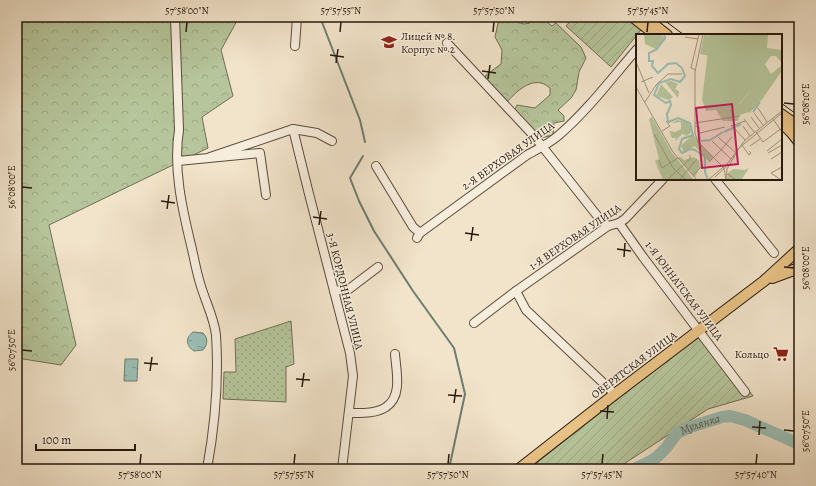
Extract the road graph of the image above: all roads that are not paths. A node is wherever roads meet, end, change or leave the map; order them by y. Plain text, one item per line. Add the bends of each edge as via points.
1 (175, 17) edge
2 (297, 17) edge
3 (633, 17) edge
4 (644, 17) edge
5 (652, 34) edge
6 (666, 34) edge
7 (447, 44) dead end
8 (295, 46) dead end
9 (636, 50) edge
10 (782, 115) edge
11 (782, 123) edge
12 (799, 127) edge
13 (293, 129) junction
14 (332, 141) dead end
15 (799, 142) edge
16 (542, 147) junction
17 (210, 157) junction
18 (178, 161) junction
19 (376, 166) dead end
20 (663, 180) edge
21 (716, 180) edge
22 (266, 195) dead end
23 (619, 223) junction
24 (608, 226) junction
25 (799, 249) edge
26 (774, 253) dead end
27 (378, 267) dead end
28 (799, 268) edge
29 (764, 281) junction
30 (334, 291) junction
31 (516, 291) junction
32 (474, 323) dead end
33 (700, 331) junction
34 (394, 354) dead end
35 (745, 392) dead end
36 (615, 394) junction
37 (349, 413) junction
38 (207, 469) edge
39 (342, 469) edge
40 (519, 469) edge

1 - 18 street
2 - 8 street
3 - 5 main road
4 - 6 main road
7 - 16 street
9 - 16 street, 2-Я ВЕРХОВАЯ УЛИЦА via 558,136
10 - 12 main road
11 - 15 main road
13 - 14 street via 317,133
13 - 17 street
13 - 30 street, 3-Я КОРДОННАЯ УЛИЦА
16 - 19 street, 2-Я ВЕРХОВАЯ УЛИЦА via 527,155 418,235
16 - 24 street
17 - 18 street
17 - 22 street via 260,153
18 - 38 street via 183,211 200,283 216,335 216,407
20 - 23 street, 1-Я ВЕРХОВАЯ УЛИЦА
21 - 26 street
23 - 24 street, 1-Я ВЕРХОВАЯ УЛИЦА
23 - 33 street, 1-Я ЮННАТСКАЯ УЛИЦА
24 - 31 street, 1-Я ВЕРХОВАЯ УЛИЦА
25 - 29 main road, ОВЕРЯТСКАЯ УЛИЦА
27 - 30 street via 349,289
28 - 29 main road, ОВЕРЯТСКАЯ УЛИЦА
29 - 33 main road, ОВЕРЯТСКАЯ УЛИЦА
30 - 37 street, 3-Я КОРДОННАЯ УЛИЦА via 350,353 353,376
31 - 32 street, 1-Я ВЕРХОВАЯ УЛИЦА
31 - 36 street via 526,310
33 - 35 street, 1-Я ЮННАТСКАЯ УЛИЦА
33 - 36 main road, ОВЕРЯТСКАЯ УЛИЦА
34 - 37 street via 398,381 394,398 386,408
36 - 40 main road, ОВЕРЯТСКАЯ УЛИЦА
37 - 39 street, 3-Я КОРДОННАЯ УЛИЦА

